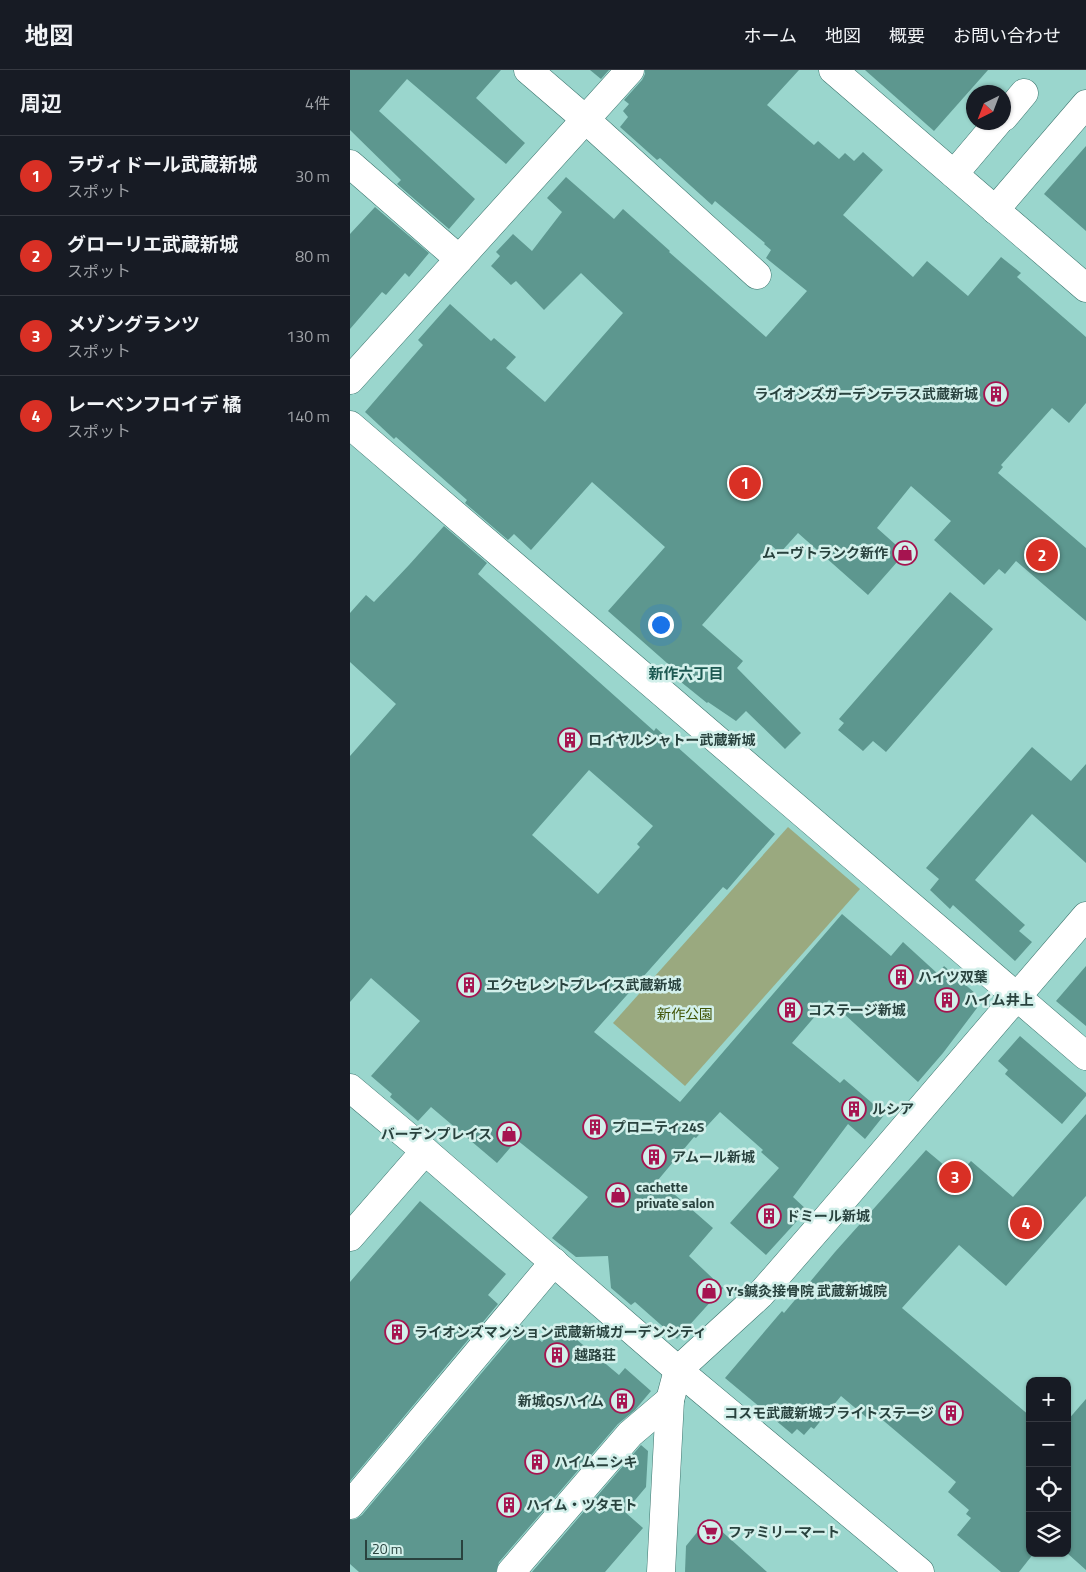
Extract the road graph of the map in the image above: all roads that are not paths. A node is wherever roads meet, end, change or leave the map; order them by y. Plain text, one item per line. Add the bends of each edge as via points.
1 (528, 70) edge
2 (630, 70) edge
3 (832, 70) edge
4 (1024, 93) dead end
5 (1086, 104) edge
6 (1011, 109) edge
7 (585, 119) junction
8 (991, 130) edge
9 (350, 164) edge
10 (954, 174) junction
11 (995, 210) junction
12 (459, 259) junction
13 (757, 275) dead end
14 (1086, 288) edge
15 (350, 380) edge
16 (350, 425) edge
17 (1086, 916) edge
18 (1016, 996) junction
19 (1086, 1056) edge
20 (350, 1088) edge
21 (425, 1151) junction
22 (350, 1238) edge
23 (554, 1262) junction
24 (678, 1370) junction
25 (670, 1400) junction
26 (350, 1505) edge
27 (511, 1572) edge
28 (661, 1572) edge
29 (920, 1572) edge

1 - 7 street
2 - 7 street
3 - 10 street
4 - 6 street
5 - 11 street
7 - 12 street
7 - 13 street
8 - 10 street
9 - 12 street
10 - 11 street
11 - 14 street
12 - 15 street
16 - 18 street
17 - 18 street
18 - 19 street
18 - 24 street via 760,1295
20 - 21 street
21 - 22 street
21 - 23 street
23 - 24 street
23 - 26 street
24 - 25 street
24 - 29 street
25 - 27 street via 630,1434
25 - 28 street

